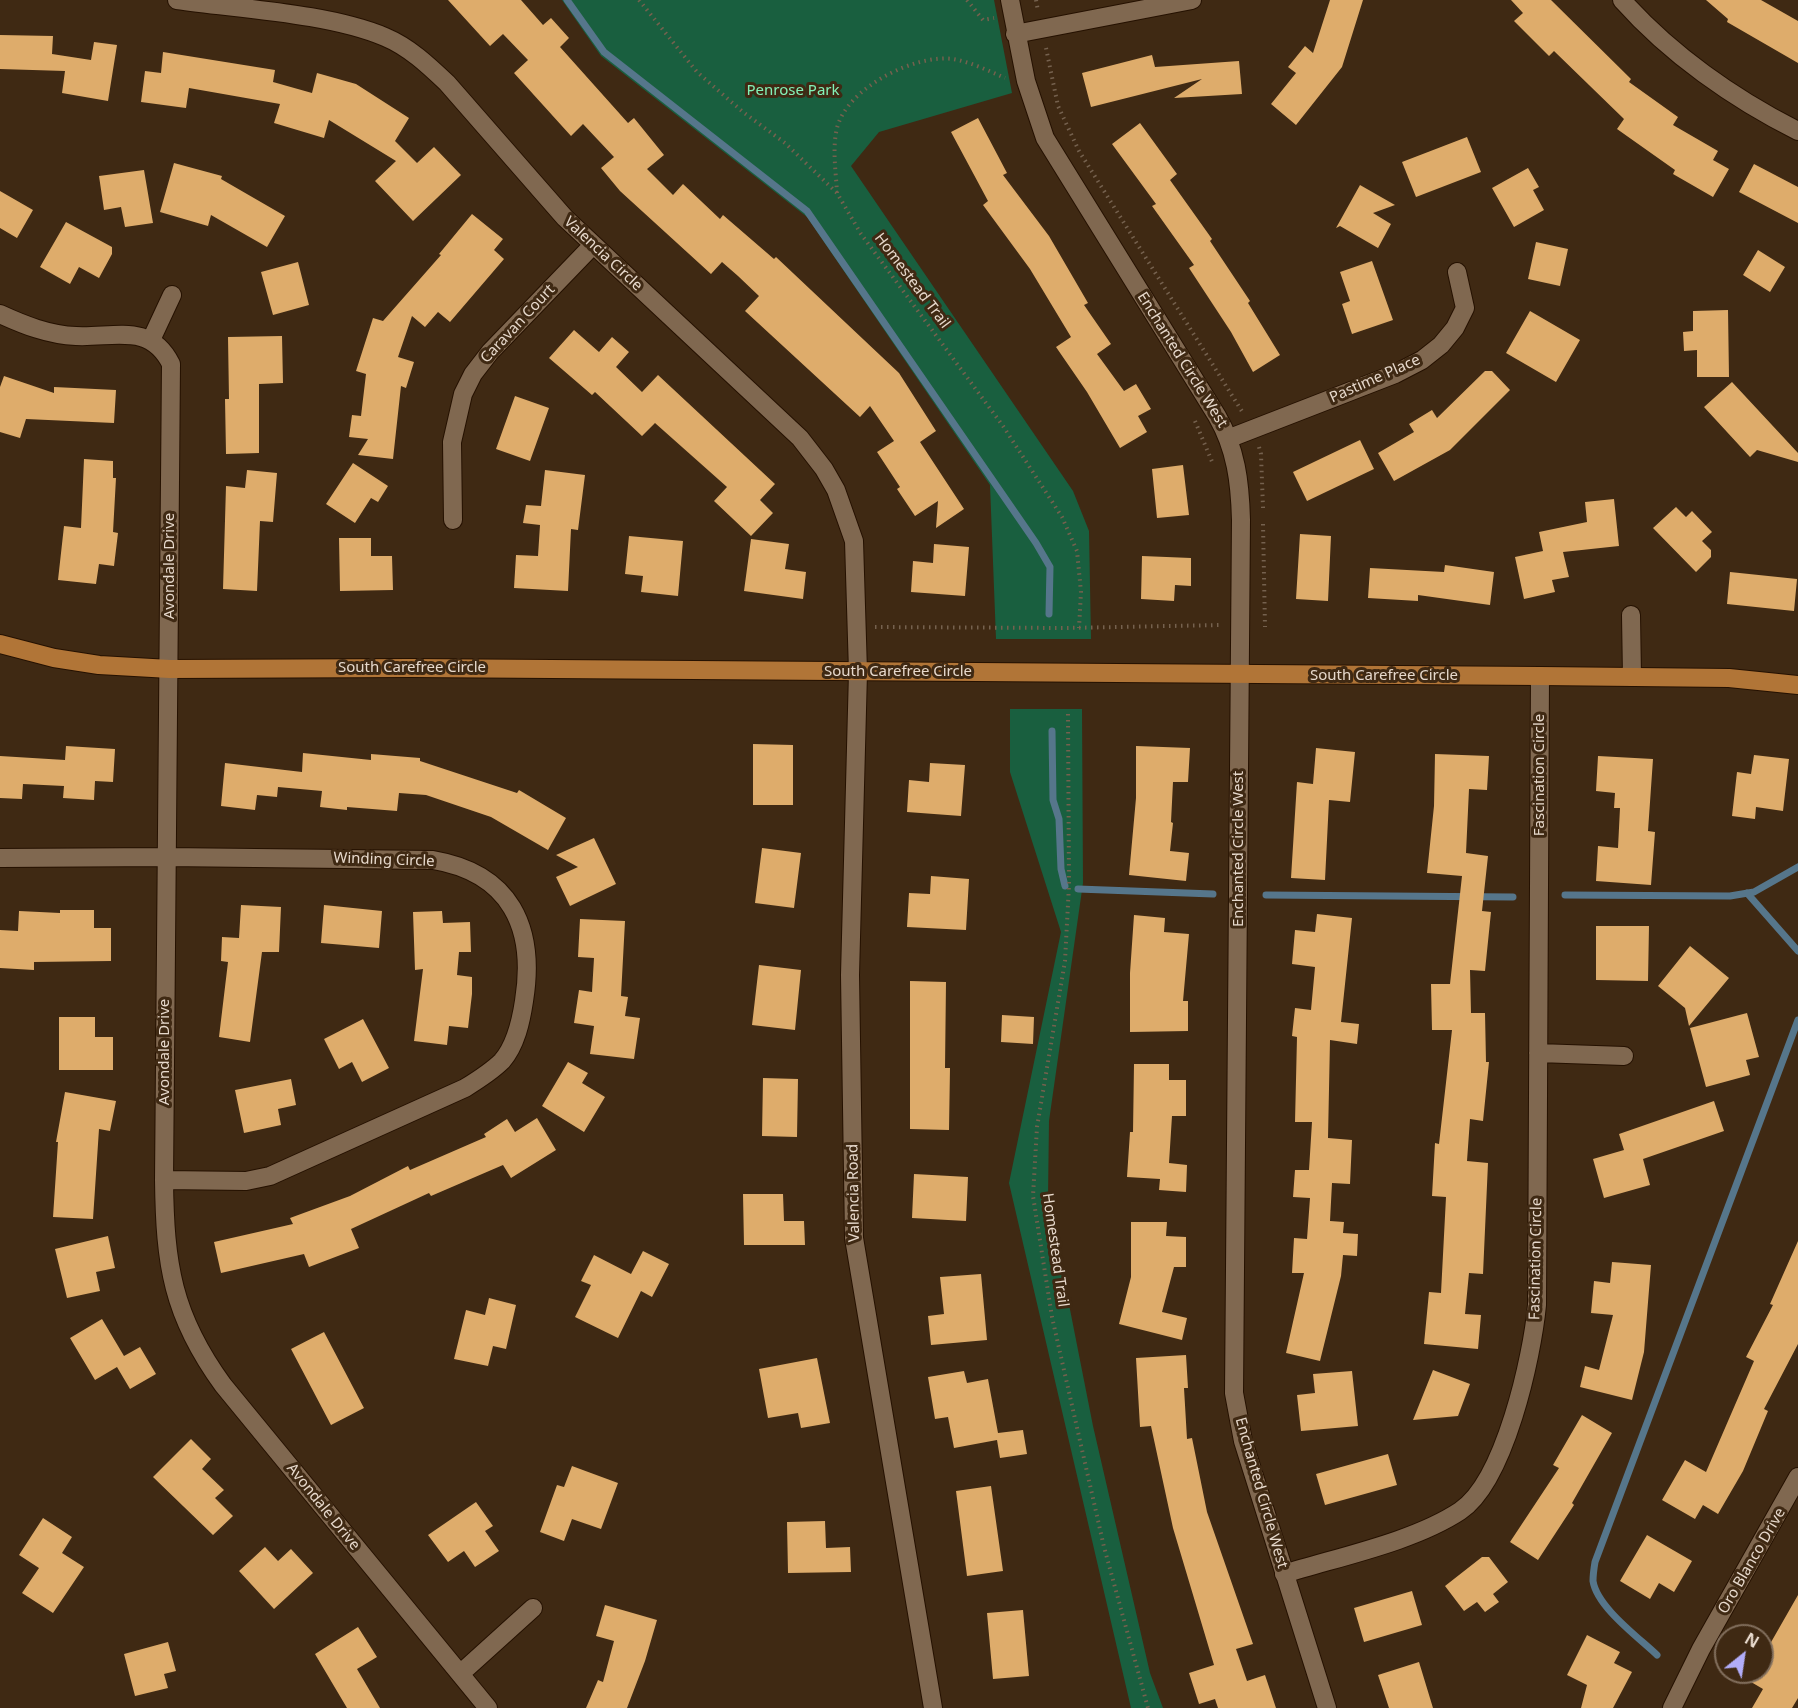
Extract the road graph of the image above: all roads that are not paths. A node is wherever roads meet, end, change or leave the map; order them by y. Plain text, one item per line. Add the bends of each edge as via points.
1 (178, 0) edge
2 (1010, 0) edge
3 (1192, 0) edge
4 (1622, 0) edge
5 (1016, 34) junction
6 (1798, 131) edge
7 (593, 245) junction
8 (1458, 272) dead end
9 (172, 295) dead end
10 (0, 314) edge
11 (151, 340) junction
12 (1230, 438) junction
13 (453, 520) dead end
14 (1631, 615) dead end
15 (0, 644) edge
16 (170, 669) junction
17 (858, 672) junction
18 (1240, 675) junction
19 (1540, 676) junction
20 (1632, 677) junction
21 (1798, 685) edge
22 (166, 857) junction
23 (0, 858) edge
24 (1538, 1053) junction
25 (1624, 1056) dead end
26 (164, 1180) junction
27 (1798, 1478) edge
28 (1284, 1574) junction
29 (533, 1608) dead end
30 (460, 1674) junction
31 (488, 1708) edge
32 (933, 1708) edge
33 (1327, 1708) edge
34 (1672, 1708) edge

1 - 7 street, Valencia Circle via 331,21 370,32 407,49 447,83
2 - 5 street, Enchanted Circle West
3 - 5 street
4 - 6 street via 1714,80
5 - 12 street, Enchanted Circle West via 1034,113 1044,138
7 - 13 street, Caravan Court via 473,374 463,394 452,442
7 - 17 street, Valencia Circle via 800,438 824,469 847,515 854,541
8 - 12 street, Pastime Place via 1465,308 1441,345 1422,360
9 - 11 street
10 - 11 street via 48,332 75,336 135,335
11 - 16 street, Avondale Drive via 164,350 171,364
12 - 18 street, Enchanted Circle West via 1240,489
14 - 20 street
15 - 16 main road, South Carefree Circle via 99,665
16 - 17 main road, South Carefree Circle
16 - 22 street, Avondale Drive
17 - 18 main road, South Carefree Circle
17 - 32 street, Valencia Road via 850,975 854,1238
18 - 19 main road, South Carefree Circle
18 - 28 street, Enchanted Circle West via 1234,1394 1243,1441
19 - 20 main road, South Carefree Circle
19 - 24 street, Fascination Circle
20 - 21 main road, South Carefree Circle via 1729,678
22 - 23 street, Winding Circle
22 - 26 street, Avondale Drive
22 - 26 street, Winding Circle via 433,860 456,864 495,884 507,899 519,919 528,967 522,1019 513,1042 503,1059 465,1088 270,1176 246,1181
24 - 25 street
24 - 28 street, Fascination Circle via 1534,1335 1521,1390 1496,1462 1481,1489 1462,1509 1439,1523
26 - 30 street, Avondale Drive via 170,1276 203,1357
27 - 34 street, Oro Blanco Drive
28 - 33 street, Enchanted Circle West
29 - 30 street
30 - 31 street, Avondale Drive

